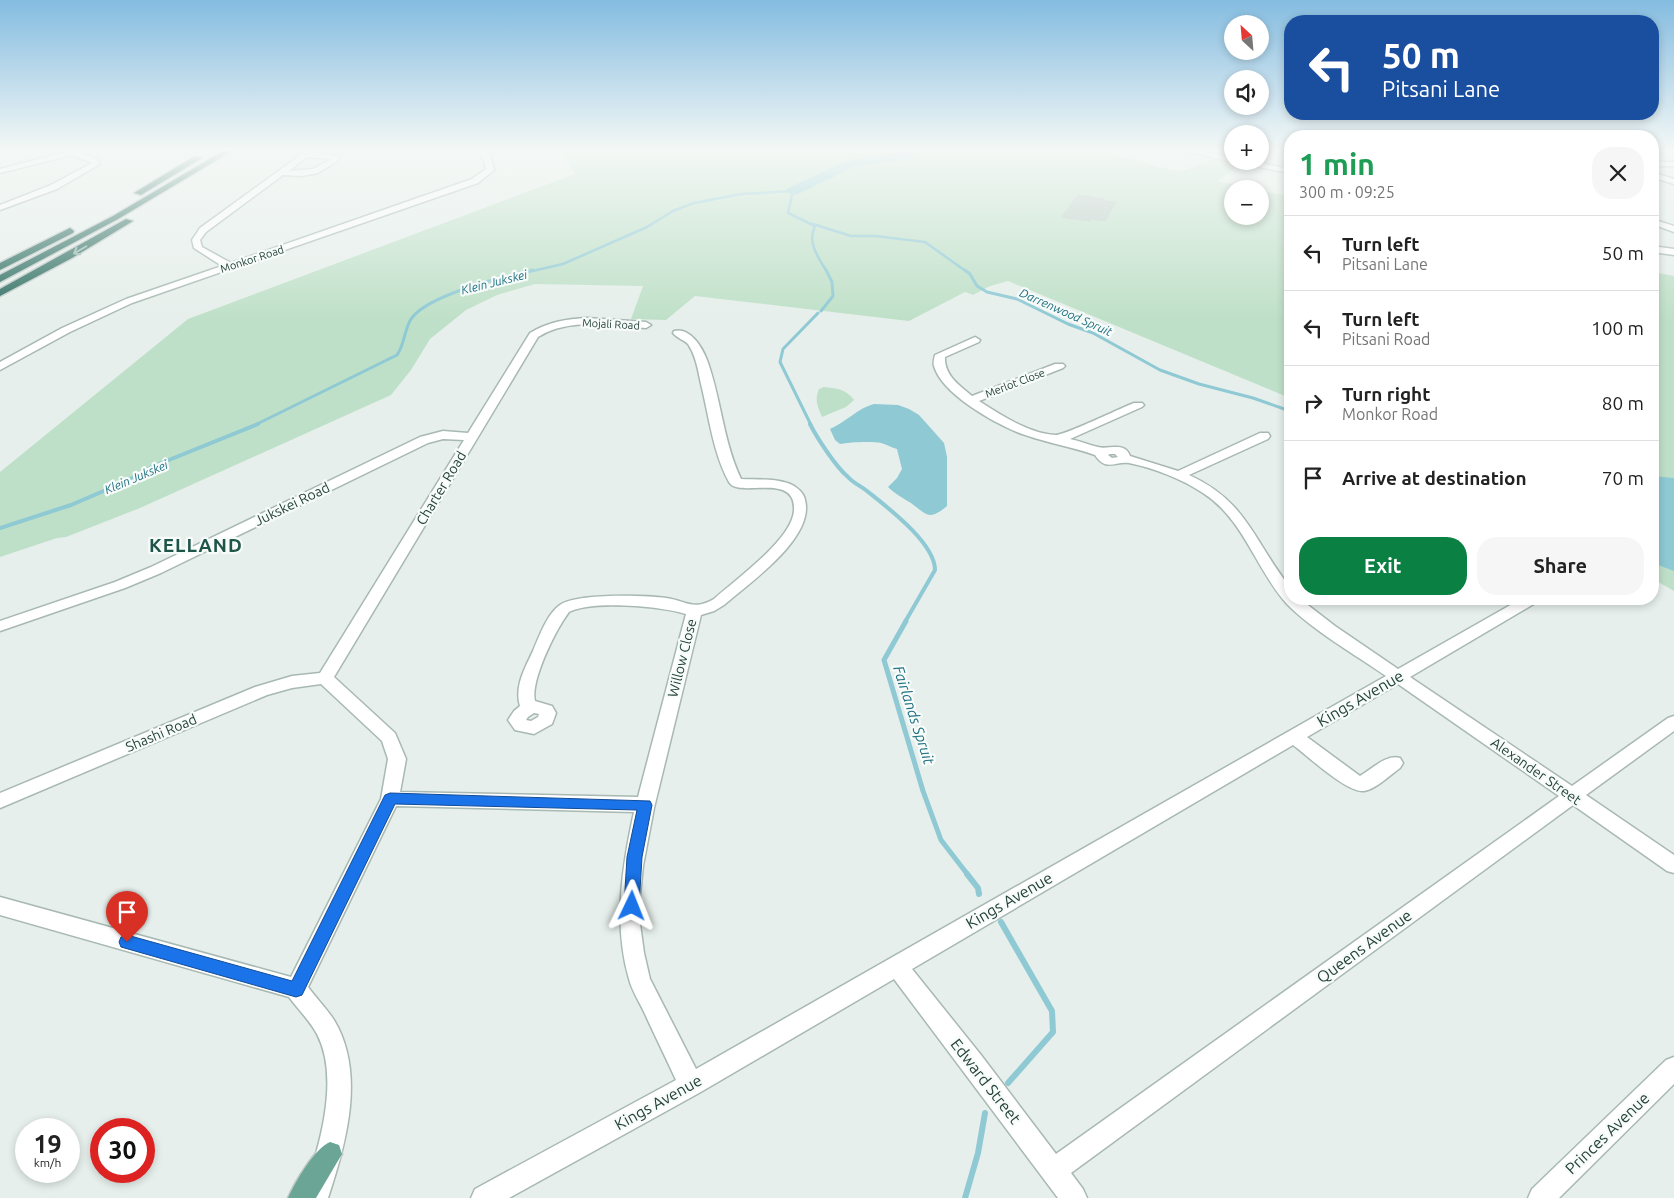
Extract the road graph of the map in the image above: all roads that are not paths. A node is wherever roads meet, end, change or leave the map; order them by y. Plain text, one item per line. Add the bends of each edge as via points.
1 (133, 207) edge
2 (149, 207) edge
3 (235, 207) edge
4 (400, 207) edge
5 (1659, 224) edge
6 (76, 228) dead end
7 (1674, 229) edge
8 (1659, 250) edge
9 (30, 251) junction
10 (1674, 252) edge
11 (0, 260) edge
12 (230, 266) junction
13 (0, 267) edge
14 (0, 279) edge
15 (0, 293) edge
16 (575, 322) joint
17 (646, 325) dead end
18 (678, 333) dead end
19 (975, 340) dead end
20 (1059, 366) dead end
21 (0, 367) edge
22 (971, 400) junction
23 (1138, 405) dead end
24 (1264, 436) dead end
25 (473, 437) junction
26 (1059, 439) junction
27 (1179, 475) junction
28 (1284, 588) edge
29 (1299, 605) edge
30 (1522, 605) edge
31 (694, 611) junction
32 (0, 626) edge
33 (1400, 676) junction
34 (325, 678) junction
35 (529, 708) dead end
36 (1674, 722) edge
37 (1293, 736) junction
38 (1394, 763) dead end
39 (1573, 796) junction
40 (390, 799) junction
41 (0, 801) edge
42 (645, 805) junction
43 (1674, 865) edge
44 (0, 906) edge
45 (896, 965) junction
46 (296, 989) junction
47 (1674, 1068) edge
48 (691, 1085) junction
49 (330, 1154) junction
50 (1055, 1170) junction
51 (301, 1198) edge
52 (315, 1198) edge
53 (484, 1198) edge
54 (1074, 1198) edge
55 (1541, 1198) edge

1 - 14 highway
2 -> 15 highway via 105,236
3 - 12 street via 197,237 196,243 198,248
4 - 12 street, Monkor Road
5 - 7 street
6 - 9 highway
8 - 10 street
9 - 11 highway
9 - 13 highway
12 - 21 street, Monkor Road via 129,301 66,330
16 - 17 street, Mojali Road
16 - 25 street, Charter Road via 546,327 534,336
18 - 31 street, Willow Close via 690,342 701,359 727,463 736,483 784,486 796,494 801,507 798,523 784,543 719,602
19 - 22 street via 946,351 938,359 948,382
20 - 22 street, Merlot Close
22 - 26 street via 1022,430
23 - 26 street
24 - 27 street
25 - 32 street, Jukskei Road via 442,435 424,440 156,570
25 - 34 street, Charter Road
26 - 27 street, Alexander Street via 1102,453 1103,458 1111,461 1124,458
27 - 28 street, Alexander Street via 1215,495 1229,507
29 - 33 street, Alexander Street
30 - 33 street, Kings Avenue
31 - 35 street via 666,603 590,601 565,608 553,625 527,686
31 - 42 street, Willow Close
33 - 37 street, Kings Avenue
33 - 39 street, Alexander Street
34 - 40 street via 389,738 397,759
34 - 41 street, Shashi Road via 292,682 261,691
36 - 39 street, Queens Avenue
37 - 38 street via 1356,783 1363,784
37 - 45 street, Kings Avenue
39 - 43 street, Alexander Street
39 - 50 street, Queens Avenue
40 - 42 street
40 - 46 street
42 - 48 street, Willow Close via 633,874 631,922 635,964 648,999
44 - 46 street
45 - 48 street, Kings Avenue
45 - 50 street, Edward Street
46 - 49 street via 326,1028 339,1065 336,1122
47 - 55 street, Princes Avenue
48 - 53 street, Kings Avenue
49 - 51 main road
49 - 52 street
50 - 54 street, Edward Street

